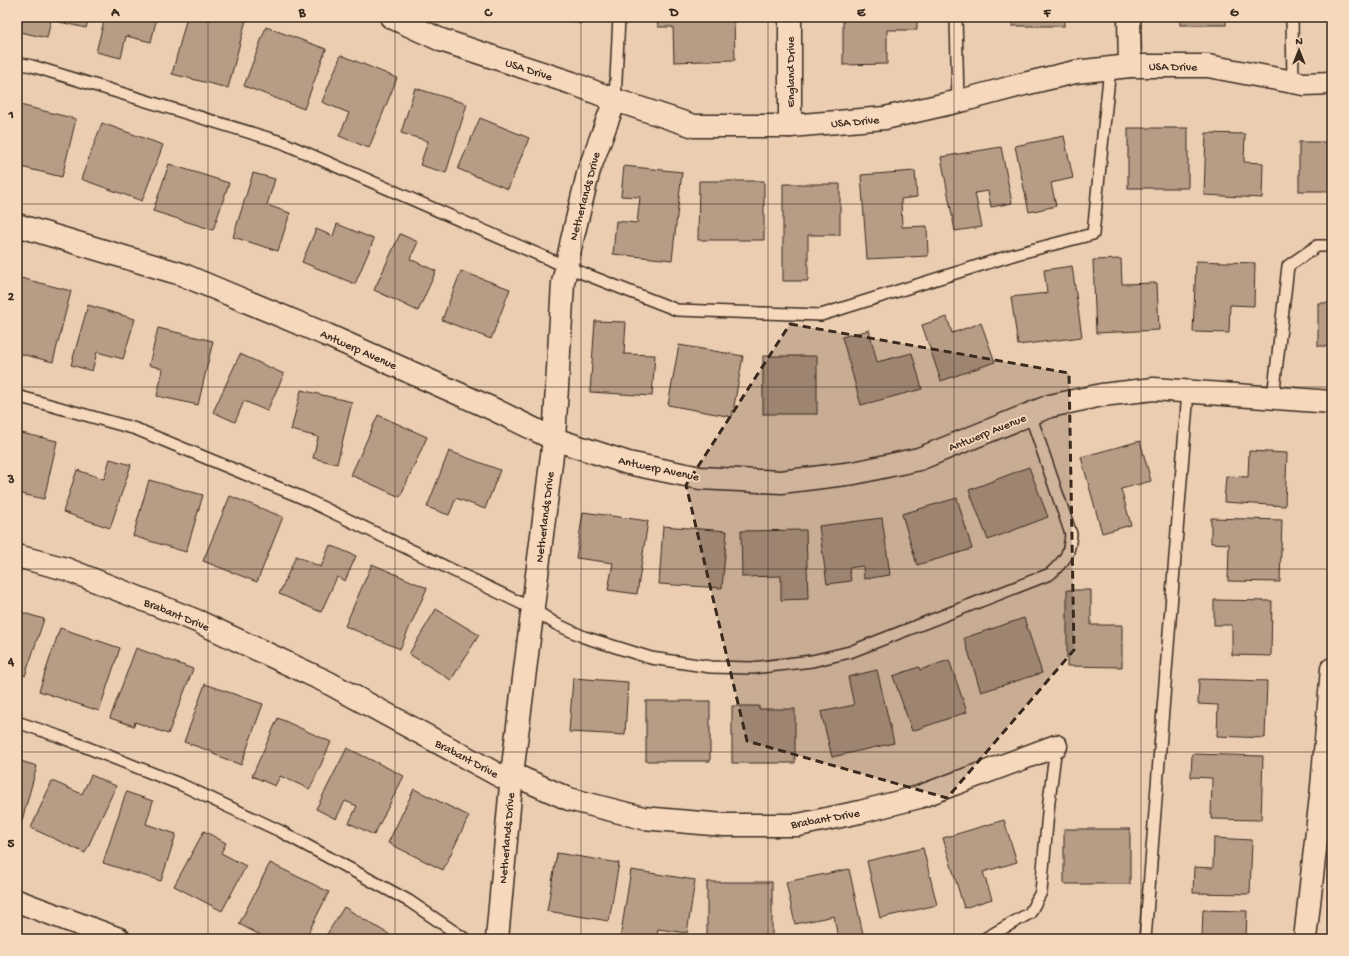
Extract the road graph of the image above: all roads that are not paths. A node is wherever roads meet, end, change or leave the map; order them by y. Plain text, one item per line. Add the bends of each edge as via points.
1 (391, 17) edge
2 (619, 17) edge
3 (790, 17) edge
4 (956, 17) edge
5 (1129, 17) edge
6 (1292, 17) edge
7 (17, 63) edge
8 (1120, 67) junction
9 (1293, 82) junction
10 (1332, 83) edge
11 (615, 100) junction
12 (958, 102) junction
13 (790, 126) junction
14 (17, 225) edge
15 (1332, 246) edge
16 (567, 267) junction
17 (1188, 391) junction
18 (17, 396) edge
19 (1273, 398) junction
20 (1332, 402) edge
21 (1030, 414) junction
22 (554, 439) junction
23 (17, 556) edge
24 (533, 609) junction
25 (1332, 669) edge
26 (17, 722) edge
27 (1056, 746) joint
28 (512, 774) junction
29 (17, 901) edge
30 (119, 939) edge
31 (465, 939) edge
32 (497, 939) edge
33 (984, 939) edge
34 (1145, 939) edge
35 (1305, 939) edge

1 - 11 street, USA Drive via 441,40 572,83
2 - 11 lane
3 - 13 street, England Drive
4 - 12 lane
5 - 8 street
6 - 9 lane
7 - 16 lane via 281,142
8 - 9 street, USA Drive via 1208,66
8 - 12 street, USA Drive via 1068,74
8 - 16 lane via 1093,234 1016,254 821,315 677,310
9 - 10 street, USA Drive
11 - 13 street, USA Drive via 694,126
11 - 16 street, Netherlands Drive via 589,170
12 - 13 street, USA Drive via 885,118
14 - 22 street, Antwerp Avenue via 181,274 328,335
15 - 19 lane via 1317,246 1288,266
16 - 22 street, Netherlands Drive via 563,283
17 - 19 street, Antwerp Avenue
17 - 21 street, Antwerp Avenue via 1154,389 1102,394 1050,406
17 - 34 lane
18 - 24 lane via 136,429 303,498
19 - 20 street, Antwerp Avenue
21 - 22 street, Antwerp Avenue via 919,458 854,473 781,482 700,478 628,463
21 - 24 lane via 1071,534 1070,550 1064,561 1050,574 850,652 812,661 752,668 712,667 651,658 584,637 556,624
22 - 24 street, Netherlands Drive
23 - 28 street, Brabant Drive via 66,569 197,621 328,682 502,777
24 - 28 street, Netherlands Drive
25 - 35 street
26 - 31 lane via 182,786 280,831 409,901
27 - 28 street, Brabant Drive via 919,797 798,825 724,825 644,818 569,799
27 - 33 lane via 1041,892 1030,913
28 - 32 street, Netherlands Drive
29 - 30 street

